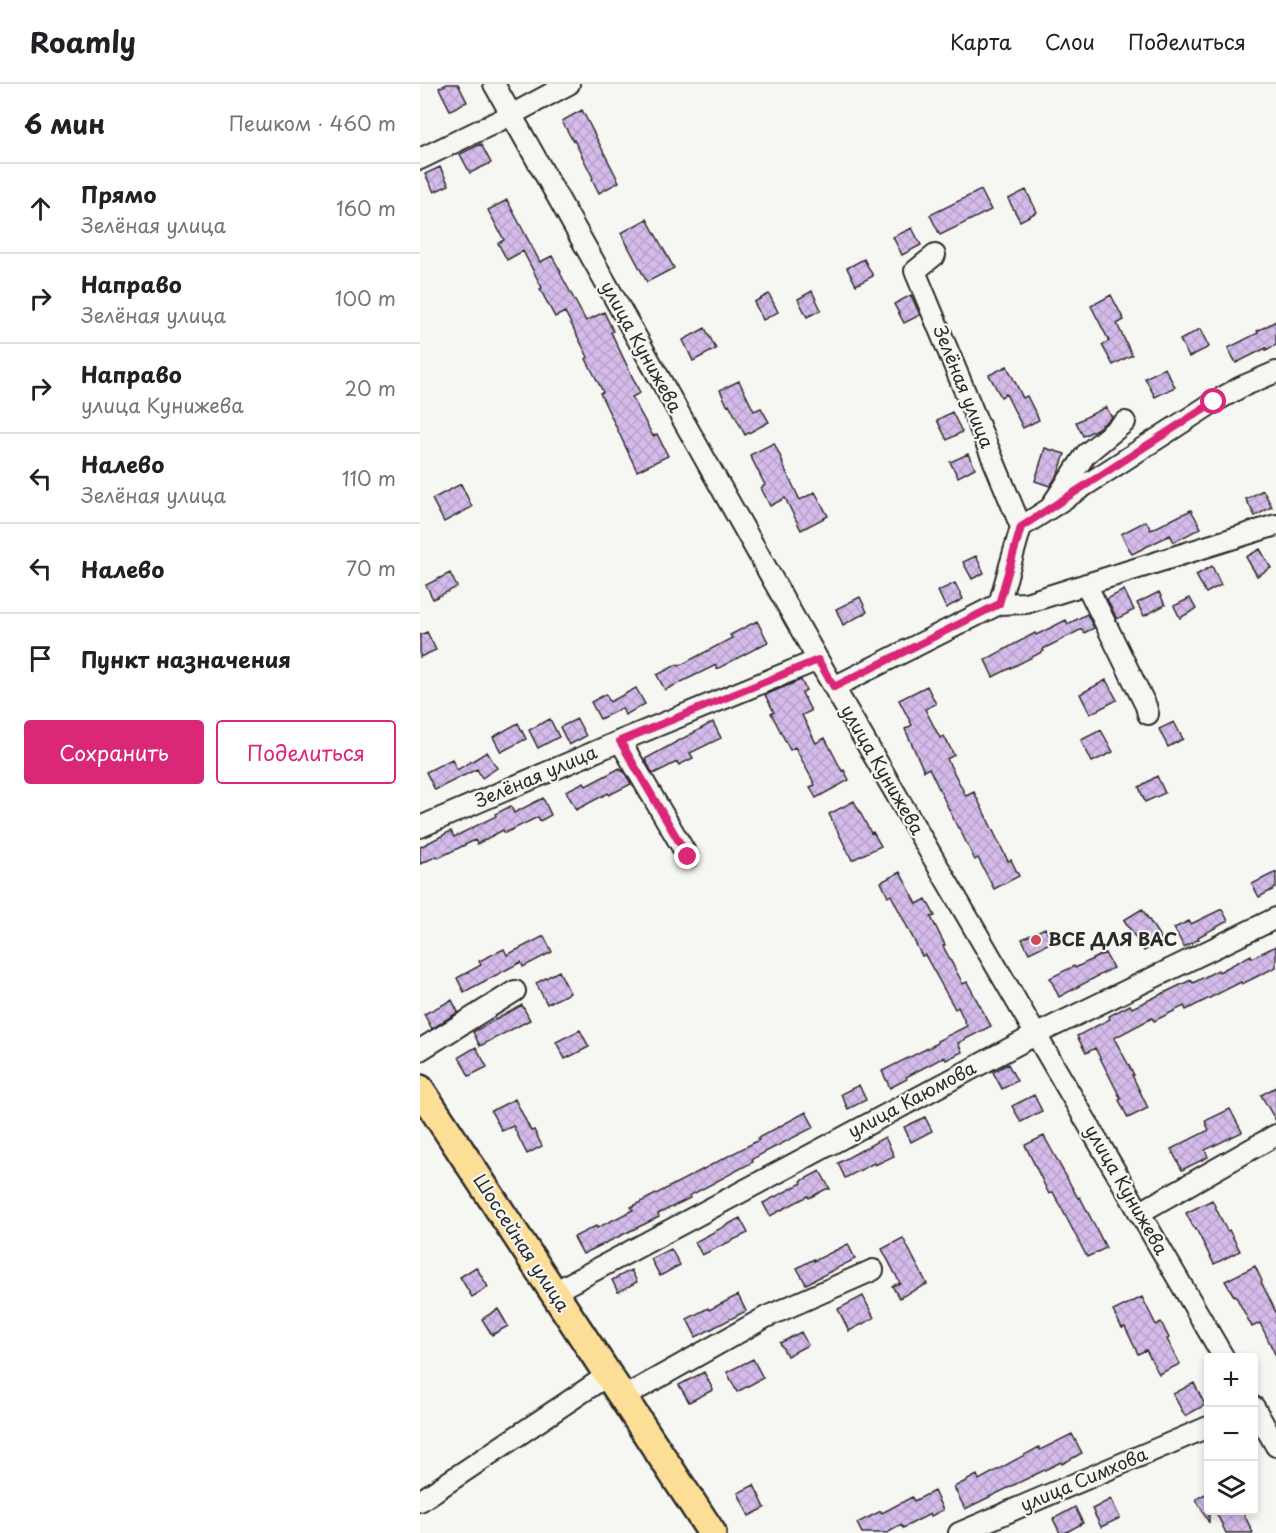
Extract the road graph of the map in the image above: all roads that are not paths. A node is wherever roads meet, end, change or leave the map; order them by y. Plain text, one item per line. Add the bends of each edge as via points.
1 (494, 84) edge
2 (569, 84) edge
3 (511, 115) junction
4 (420, 159) edge
5 (935, 255) dead end
6 (1276, 372) edge
7 (1125, 422) dead end
8 (1050, 508) junction
9 (1276, 525) edge
10 (1021, 527) junction
11 (1086, 584) junction
12 (999, 604) junction
13 (818, 660) junction
14 (834, 687) junction
15 (1148, 714) dead end
16 (620, 741) junction
17 (420, 827) edge
18 (688, 857) dead end
19 (1276, 918) edge
20 (515, 991) dead end
21 (1037, 1034) junction
22 (420, 1050) edge
23 (420, 1089) edge
24 (1276, 1136) edge
25 (1139, 1213) junction
26 (873, 1270) dead end
27 (554, 1292) junction
28 (1221, 1353) edge
29 (608, 1376) junction
30 (622, 1398) junction
31 (1258, 1414) edge
32 (1204, 1429) edge
33 (1274, 1436) edge
34 (420, 1501) edge
35 (712, 1533) edge
36 (959, 1533) edge

1 - 3 street, улица Кунижева
2 - 3 street
3 - 4 street
3 - 13 street, улица Кунижева
5 - 10 street, Зелёная улица via 915,271
6 - 8 street via 1214,402
7 - 8 street via 1086,454
8 - 10 street
9 - 11 street
10 - 12 street
11 - 12 street via 1026,603
11 - 15 street
12 - 14 street
13 - 14 street, улица Кунижева
13 - 16 street, Зелёная улица
14 - 21 street, улица Кунижева
16 - 17 street, Зелёная улица
16 - 18 street
19 - 21 street, улица Каюмова
20 - 22 street
21 - 25 street, улица Кунижева
21 - 27 street, улица Каюмова
23 - 27 highway, Шоссейная улица
24 - 25 street
25 - 28 street, улица Кунижева
26 - 30 street via 766,1317
27 - 29 highway, Шоссейная улица
29 - 30 highway, Шоссейная улица
29 - 34 street
30 - 35 highway, Шоссейная улица
31 - 33 street
32 - 36 street, улица Симхова

